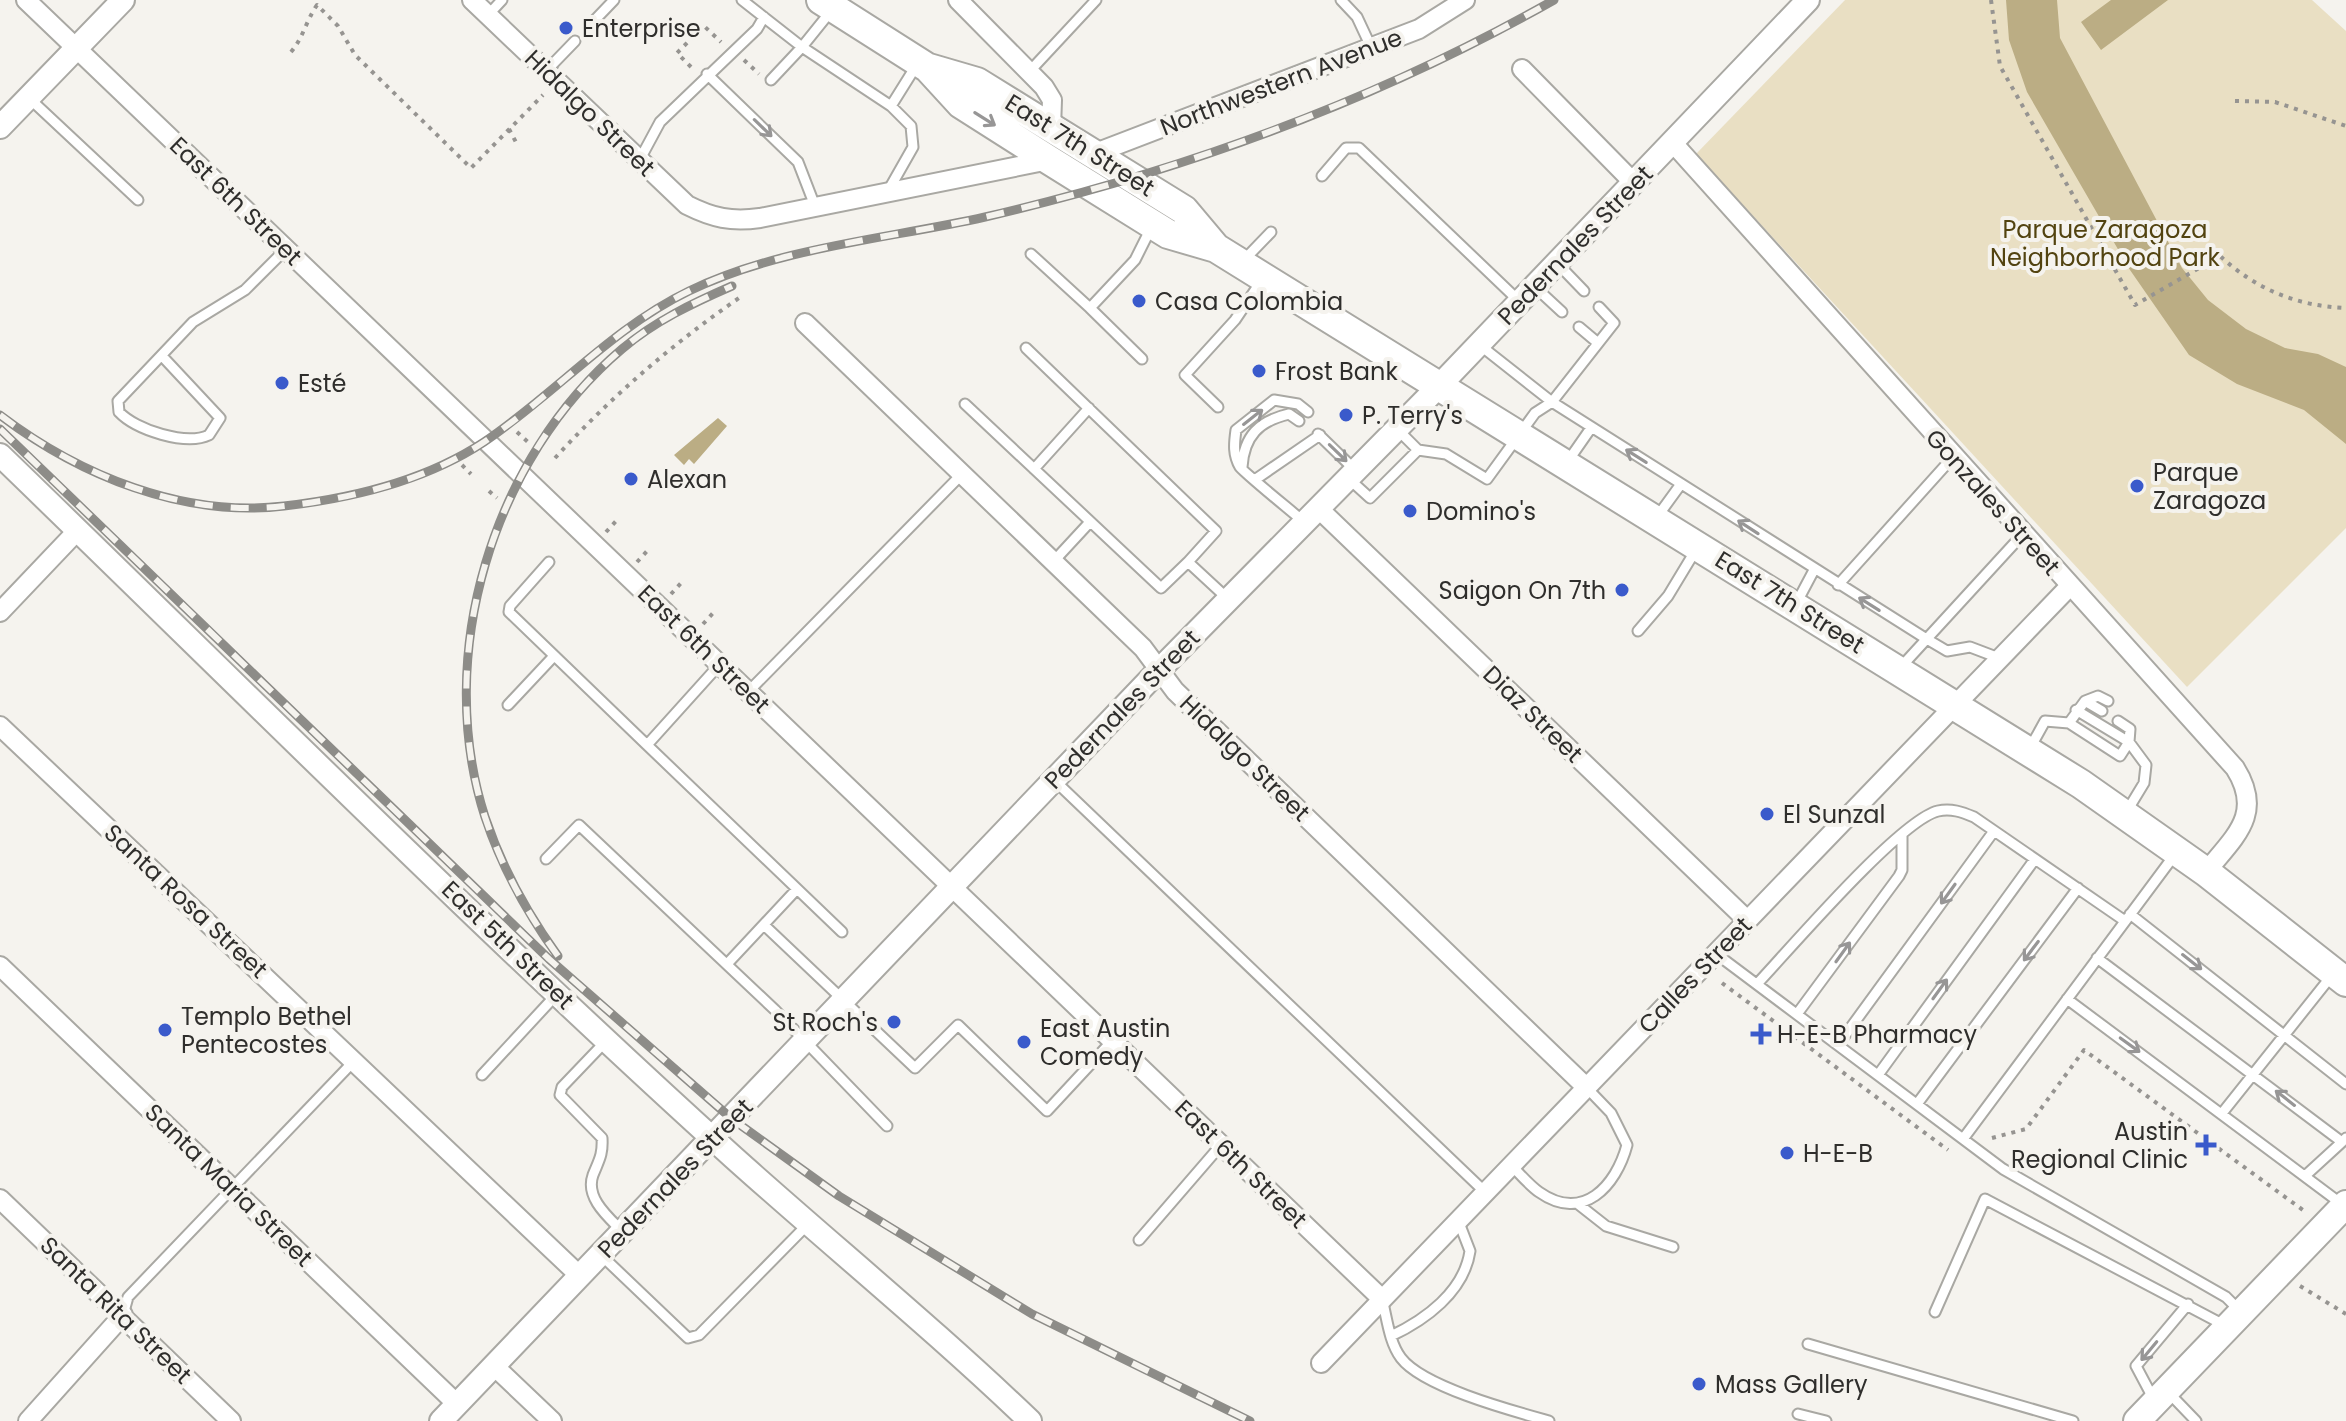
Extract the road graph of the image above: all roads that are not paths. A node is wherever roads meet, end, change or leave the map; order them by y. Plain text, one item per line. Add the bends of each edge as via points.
1 (26, 0) edge
2 (123, 0) edge
3 (472, 0) edge
4 (502, 0) edge
5 (614, 0) edge
6 (742, 0) edge
7 (958, 0) edge
8 (1096, 0) edge
9 (1341, 0) edge
10 (1808, 0) edge
11 (1455, 2) edge
12 (827, 4) edge
13 (488, 15) junction
14 (764, 17) junction
15 (591, 24) dead end
16 (575, 41) dead end
17 (802, 47) junction
18 (1371, 47) junction
19 (77, 49) junction
20 (924, 65) junction
21 (1522, 69) dead end
22 (546, 71) junction
23 (1029, 72) junction
24 (707, 74) junction
25 (771, 80) dead end
26 (29, 98) junction
27 (891, 106) junction
28 (0, 127) edge
29 (1051, 128) junction
30 (1673, 143) junction
31 (1093, 154) junction
32 (1049, 160) junction
33 (639, 161) junction
34 (1322, 176) dead end
35 (1633, 182) junction
36 (888, 192) junction
37 (138, 200) dead end
38 (815, 206) junction
39 (1153, 225) junction
40 (1271, 232) dead end
41 (1216, 248) junction
42 (286, 249) junction
43 (1031, 254) dead end
44 (1557, 263) junction
45 (1252, 270) junction
46 (1584, 291) dead end
47 (1527, 294) junction
48 (1599, 307) dead end
49 (1090, 308) junction
50 (1562, 312) dead end
51 (805, 323) dead end
52 (1579, 327) dead end
53 (1598, 343) junction
54 (1479, 344) junction
55 (1026, 348) dead end
56 (162, 356) junction
57 (1142, 359) dead end
58 (1440, 385) junction
59 (1552, 402) junction
60 (965, 404) dead end
61 (1218, 407) dead end
62 (1089, 408) junction
63 (1308, 412) dead end
64 (1299, 421) dead end
65 (1591, 428) junction
66 (1397, 429) junction
67 (1521, 436) junction
68 (1418, 450) junction
69 (0, 455) edge
70 (1953, 457) junction
71 (1566, 463) junction
72 (1034, 469) junction
73 (1241, 471) junction
74 (962, 474) junction
75 (1352, 474) junction
76 (1256, 479) junction
77 (1681, 484) junction
78 (1311, 515) junction
79 (1656, 519) junction
80 (1090, 522) junction
81 (78, 530) junction
82 (2022, 535) junction
83 (1699, 545) junction
84 (549, 562) dead end
85 (1053, 562) junction
86 (1188, 562) junction
87 (1814, 570) junction
88 (1838, 585) junction
89 (2069, 587) junction
90 (1228, 599) junction
91 (1795, 605) junction
92 (0, 612) edge
93 (1638, 631) dead end
94 (1925, 638) junction
95 (554, 656) junction
96 (1999, 658) junction
97 (720, 664) junction
98 (1898, 670) junction
99 (1158, 671) junction
100 (748, 692) junction
101 (2085, 701) junction
102 (2108, 701) dead end
103 (508, 705) dead end
104 (1954, 705) junction
105 (2076, 710) junction
106 (2102, 711) dead end
107 (2121, 716) dead end
108 (2069, 723) junction
109 (0, 726) edge
110 (2129, 742) junction
111 (647, 745) junction
112 (2028, 751) junction
113 (1054, 780) junction
114 (2126, 814) junction
115 (1994, 831) junction
116 (1902, 836) junction
117 (2177, 851) junction
118 (546, 859) dead end
119 (2035, 859) junction
120 (2206, 872) junction
121 (952, 887) junction
122 (2078, 888) junction
123 (797, 889) junction
124 (2128, 917) junction
125 (1747, 920) junction
126 (764, 925) junction
127 (842, 932) dead end
128 (1715, 953) junction
129 (2097, 958) junction
130 (727, 964) junction
131 (0, 966) edge
132 (2340, 977) edge
133 (1757, 984) junction
134 (558, 994) junction
135 (2067, 999) junction
136 (843, 1002) junction
137 (1797, 1014) junction
138 (2285, 1034) junction
139 (608, 1040) junction
140 (1112, 1041) junction
141 (807, 1042) junction
142 (1838, 1045) junction
143 (355, 1060) junction
144 (2253, 1074) junction
145 (482, 1075) dead end
146 (1878, 1075) junction
147 (2346, 1084) edge
148 (1586, 1087) junction
149 (1917, 1104) junction
150 (2223, 1112) junction
151 (887, 1126) dead end
152 (714, 1139) junction
153 (1963, 1139) junction
154 (2344, 1140) edge
155 (1221, 1145) junction
156 (1511, 1165) junction
157 (2306, 1175) junction
158 (231, 1188) junction
159 (1485, 1192) junction
160 (0, 1199) edge
161 (1578, 1204) junction
162 (2345, 1205) edge
163 (1458, 1220) junction
164 (810, 1222) junction
165 (623, 1232) junction
166 (1139, 1240) dead end
167 (1673, 1247) dead end
168 (601, 1255) junction
169 (580, 1276) junction
170 (1382, 1299) junction
171 (2188, 1304) junction
172 (1935, 1312) dead end
173 (123, 1315) junction
174 (2234, 1320) junction
175 (1391, 1336) junction
176 (1808, 1344) dead end
177 (1321, 1363) dead end
178 (494, 1366) junction
179 (457, 1404) junction
180 (2153, 1404) edge
181 (1798, 1414) dead end
182 (1018, 1417) edge
183 (28, 1421) edge
184 (231, 1421) edge
185 (441, 1421) edge
186 (552, 1421) edge
187 (1549, 1421) edge
188 (1826, 1421) edge
189 (2073, 1421) edge
190 (2196, 1421) edge

1 - 19 street, East 6th Street
2 - 19 street
3 - 13 street, Hidalgo Street
4 - 13 lane
5 - 15 lane
6 - 14 lane
7 - 23 street
8 - 23 lane
9 - 18 lane via 1357,17
10 - 30 street, Pedernales Street
11 - 18 street, Northwestern Avenue via 1419,29
12 - 17 lane
12 - 20 main road, East 7th Street
13 - 22 street, Hidalgo Street
14 - 17 lane
14 - 24 lane
16 - 22 lane
17 - 25 lane
17 - 27 lane
18 - 31 street, Northwestern Avenue
19 - 26 street
19 - 42 street, East 6th Street
20 - 27 lane
20 - 29 main road, East 7th Street via 977,82
20 -> 32 main road, East 7th Street via 961,104
21 - 35 street
22 - 33 street, Hidalgo Street
23 - 29 street via 1052,100
24 - 33 lane via 660,122
24 -> 38 lane via 798,162
26 - 28 street
26 - 37 lane
27 - 36 lane via 911,126 913,147
29 - 31 main road, East 7th Street
30 - 35 street, Pedernales Street
30 - 70 street, Gonzales Street
31 - 41 main road, East 7th Street via 1184,210
32 - 36 street
32 - 39 main road, East 7th Street
33 - 38 street, Hidalgo Street via 687,205 713,218 734,222
34 - 47 lane via 1346,148 1359,148
35 - 44 street, Pedernales Street
36 - 38 street
39 - 41 main road, East 7th Street
39 - 49 lane via 1135,260
40 - 45 lane
41 - 45 main road, East 7th Street
42 - 56 lane via 245,290 193,322
42 - 97 street, East 6th Street
43 - 49 lane
44 - 46 lane
44 - 47 street, Pedernales Street
45 - 58 main road, East 7th Street
45 - 61 lane via 1235,320 1185,375
47 - 50 lane
47 - 54 street, Pedernales Street
48 - 53 lane via 1614,323
49 - 57 lane
51 - 74 street, Hidalgo Street
52 - 53 lane
53 - 59 lane
54 - 58 street, Pedernales Street
54 - 59 lane
55 - 62 lane
56 - 56 lane via 118,401 119,412 134,425 189,439 209,435 220,418
58 - 66 street, Pedernales Street
58 - 67 main road, East 7th Street
59 - 65 lane
59 - 67 lane via 1535,413
60 - 72 lane
62 - 72 lane
62 - 86 lane via 1216,531
73 -> 63 lane via 1233,447 1236,430 1274,400 1298,404
64 - 73 lane via 1289,414 1252,431 1243,448
65 - 71 lane
77 -> 65 lane
66 - 68 lane
66 - 75 street, Pedernales Street
67 - 68 lane via 1487,479 1446,454
67 - 71 main road, East 7th Street
68 - 75 lane via 1370,498
69 - 81 street, East 5th Street
70 - 82 street, Gonzales Street
70 - 88 lane
71 - 79 main road, East 7th Street
72 - 80 lane
73 - 76 lane
74 - 85 street, Hidalgo Street
74 - 100 lane
76 -> 75 lane via 1319,434
75 - 78 street, Pedernales Street
76 - 78 lane
77 - 79 lane
87 -> 77 lane
78 - 90 street, Pedernales Street
78 - 125 street, Diaz Street
79 - 83 main road, East 7th Street
80 - 85 lane
80 - 86 lane via 1161,588
81 - 92 street
81 - 134 street, East 5th Street
82 - 89 street, Gonzales Street
82 - 94 lane
83 - 91 main road, East 7th Street
83 - 93 lane via 1668,596
84 - 95 lane via 509,609
85 - 99 street, Hidalgo Street via 1143,648
86 - 90 lane
87 - 88 lane
87 - 91 lane
94 -> 88 lane
89 - 96 street, Calles Street
89 - 120 street, Gonzales Street via 2246,785 2246,820
90 - 99 street, Pedernales Street
91 - 98 main road, East 7th Street
94 - 96 lane via 1947,651 1970,647
94 - 98 lane
95 - 103 lane
95 - 111 lane
96 - 104 street, Calles Street
97 - 100 street, East 6th Street
97 - 111 lane
98 - 104 main road, East 7th Street
99 - 113 street, Pedernales Street
99 - 148 street, Hidalgo Street
100 - 121 street, East 6th Street
101 - 102 lane via 2098,696
101 - 105 lane
101 - 106 lane
104 - 112 main road, East 7th Street
104 - 125 street, Calles Street
105 - 108 lane
105 - 110 lane
107 - 110 lane via 2130,729
108 - 110 lane via 2120,756
108 - 112 lane via 2045,721
109 - 143 street, Santa Rosa Street
110 - 114 lane via 2146,765 2144,783
111 - 123 lane
112 - 114 main road, East 7th Street
113 - 121 street, Pedernales Street
113 - 159 lane
114 - 117 main road, East 7th Street
115 - 116 lane via 1959,811 1940,811
115 - 119 lane
115 -> 142 lane
116 - 133 lane
137 -> 116 lane via 1902,870
117 - 120 main road, East 7th Street
117 - 124 lane
118 - 130 lane via 579,825
119 - 122 lane
146 -> 119 lane
120 - 132 main road, East 7th Street
121 - 136 street, Pedernales Street
121 - 140 street, East 6th Street
122 - 124 lane
122 -> 149 lane
123 - 126 lane
123 - 127 lane
124 - 129 lane
124 -> 138 lane
125 - 128 street, Calles Street
126 - 130 lane
126 - 136 lane
128 - 133 lane
128 - 148 street, Calles Street
129 - 135 lane
129 - 144 lane
130 - 141 lane
131 - 158 street, Santa Maria Street
132 - 138 lane
133 - 137 lane
134 - 139 street, East 5th Street
134 - 145 lane
135 -> 150 lane
135 - 153 lane
136 - 140 lane via 915,1068 958,1025 1047,1111
136 - 141 street, Pedernales Street
137 - 142 lane
138 - 144 lane
138 - 147 lane
139 - 152 street, East 5th Street
139 - 165 lane via 560,1095 602,1138 593,1195
140 - 155 street, East 6th Street
141 - 151 lane
141 - 152 street, Pedernales Street
142 - 146 lane
143 - 158 lane
143 - 169 street, Santa Rosa Street
144 - 150 lane
154 -> 144 lane
146 - 149 lane
148 - 156 street, Calles Street
148 - 161 lane via 1611,1113 1627,1145 1620,1169 1601,1192
149 - 153 lane
150 - 157 lane
152 - 164 street, East 5th Street
152 - 165 street, Pedernales Street
153 - 174 lane via 2038,1191 2226,1297
154 - 157 lane
155 - 166 lane
155 - 170 street, East 6th Street
156 - 159 street, Calles Street
156 - 161 lane via 1540,1193
157 - 162 lane
158 - 173 lane via 128,1297
158 - 179 street, Santa Maria Street
159 - 163 street, Calles Street
160 - 173 street, Santa Rita Street
161 - 167 lane via 1606,1226
162 - 174 main road
163 - 170 street, Calles Street
163 - 175 lane via 1470,1251 1457,1284 1422,1321
164 - 168 lane via 699,1335 688,1338
164 - 182 street, East 5th Street
165 - 168 street, Pedernales Street
168 - 169 street, Pedernales Street
169 - 178 street, Pedernales Street
170 - 175 lane
170 - 177 street, Calles Street
171 - 172 lane via 1985,1199
171 - 174 lane
171 -> 180 lane via 2136,1366
173 - 183 street
173 - 184 street, Santa Rita Street
174 - 180 main road
175 - 187 lane via 1400,1357 1416,1372
176 - 189 lane
178 - 179 street, Pedernales Street
178 - 186 street
179 - 185 street, Pedernales Street
180 - 190 lane
181 - 188 lane

